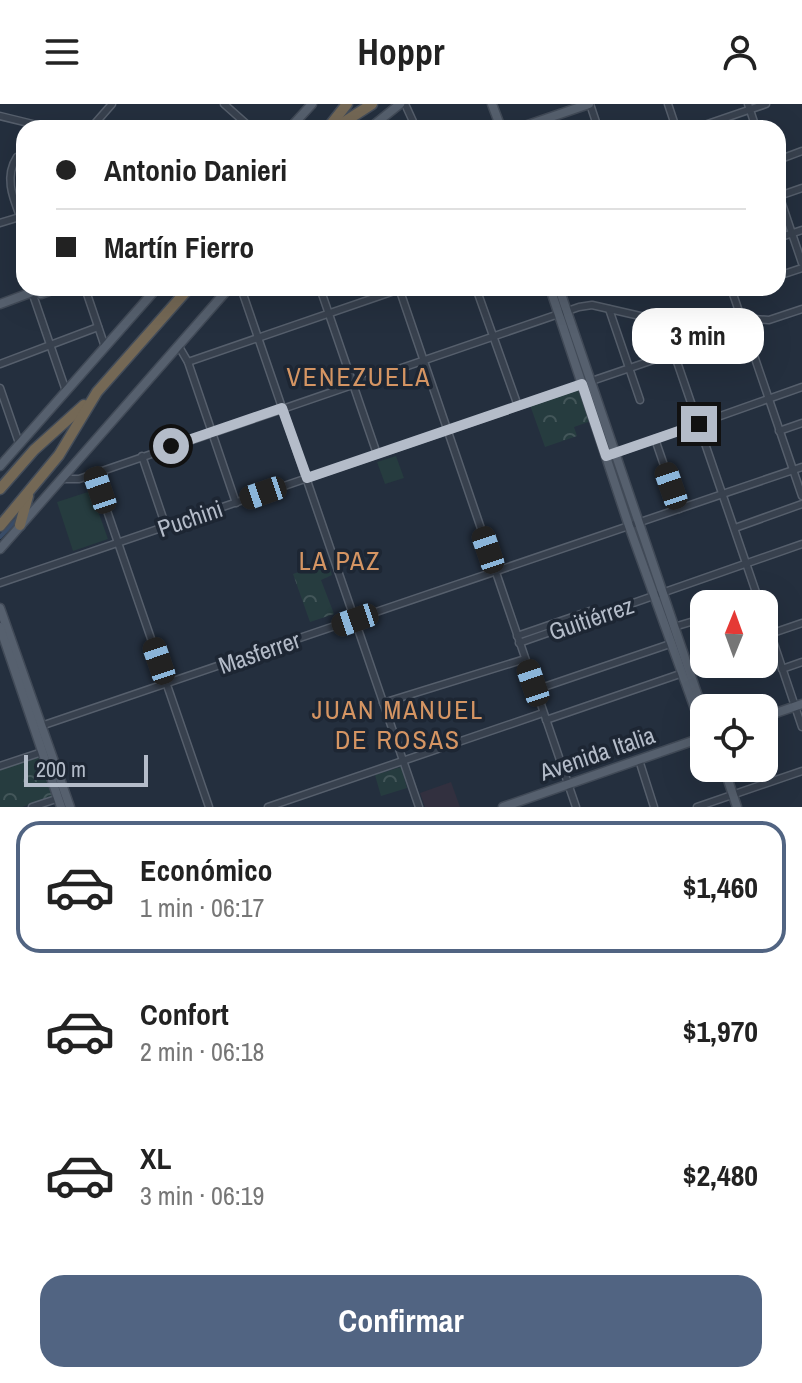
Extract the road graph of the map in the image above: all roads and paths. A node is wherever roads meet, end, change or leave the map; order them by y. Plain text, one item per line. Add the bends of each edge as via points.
1 (112, 104) edge
2 (224, 104) edge
3 (312, 104) edge
4 (347, 104) edge
5 (372, 104) edge
6 (402, 104) edge
7 (590, 104) edge
8 (766, 104) edge
9 (749, 107) edge
10 (98, 120) edge
11 (242, 120) edge
12 (297, 120) edge
13 (334, 120) edge
14 (347, 120) edge
15 (381, 120) edge
16 (413, 120) edge
17 (543, 120) edge
18 (716, 120) edge
19 (16, 160) edge
20 (16, 200) edge
21 (786, 216) edge
22 (802, 230) edge
23 (792, 234) junction
24 (786, 236) edge
25 (802, 266) edge
26 (24, 296) edge
27 (34, 296) edge
28 (88, 296) edge
29 (150, 296) edge
30 (182, 296) edge
31 (222, 296) edge
32 (244, 296) edge
33 (323, 296) edge
34 (377, 296) edge
35 (403, 296) edge
36 (479, 296) edge
37 (554, 296) edge
38 (560, 296) edge
39 (734, 296) edge
40 (0, 304) edge
41 (609, 309) junction
42 (802, 309) edge
43 (329, 313) junction
44 (562, 313) junction
45 (741, 318) junction
46 (662, 321) dead end
47 (98, 327) junction
48 (744, 329) junction
49 (493, 336) junction
50 (258, 337) junction
51 (51, 345) junction
52 (178, 345) junction
53 (105, 347) junction
54 (674, 353) junction
55 (423, 360) junction
56 (188, 362) junction
57 (0, 364) edge
58 (630, 368) junction
59 (586, 383) junction
60 (353, 384) junction
61 (802, 387) edge
62 (0, 388) edge
63 (66, 391) junction
64 (97, 392) junction
65 (768, 399) junction
66 (640, 400) dead end
67 (518, 406) junction
68 (282, 408) junction
69 (11, 420) junction
70 (0, 423) edge
71 (802, 423) edge
72 (699, 424) junction
73 (447, 430) junction
74 (779, 431) junction
75 (212, 432) junction
76 (655, 439) junction
77 (19, 443) junction
78 (377, 454) junction
79 (610, 455) junction
80 (142, 456) junction
81 (0, 466) edge
82 (802, 467) edge
83 (19, 468) junction
84 (793, 471) junction
85 (94, 473) junction
86 (0, 477) edge
87 (307, 478) junction
88 (64, 479) junction
89 (40, 480) junction
90 (0, 489) edge
91 (29, 492) junction
92 (723, 494) junction
93 (802, 496) edge
94 (236, 503) junction
95 (802, 504) edge
96 (679, 509) junction
97 (20, 525) junction
98 (634, 525) junction
99 (0, 526) edge
100 (166, 527) junction
101 (735, 528) junction
102 (119, 543) junction
103 (802, 544) edge
104 (0, 549) edge
105 (747, 564) junction
106 (495, 572) junction
107 (0, 583) edge
108 (756, 590) edge
109 (658, 595) junction
110 (0, 608) edge
111 (355, 620) junction
112 (690, 622) edge
113 (802, 623) edge
114 (674, 627) junction
115 (2, 631) edge
116 (778, 631) edge
117 (518, 639) junction
118 (670, 644) junction
119 (525, 659) junction
120 (778, 659) edge
121 (802, 662) edge
122 (690, 663) edge
123 (681, 667) junction
124 (782, 669) junction
125 (167, 684) junction
126 (535, 690) junction
127 (690, 694) edge
128 (694, 694) edge
129 (383, 703) junction
130 (799, 706) edge
131 (778, 713) edge
132 (544, 716) junction
133 (38, 727) junction
134 (802, 727) edge
135 (690, 741) edge
136 (42, 752) junction
137 (639, 760) junction
138 (403, 762) junction
139 (0, 766) edge
140 (802, 771) edge
141 (726, 782) edge
142 (568, 784) junction
143 (730, 795) junction
144 (62, 801) edge
145 (32, 807) edge
146 (70, 807) edge
147 (209, 807) edge
148 (268, 807) edge
149 (419, 807) edge
150 (503, 807) edge
151 (576, 807) edge
152 (654, 807) edge
153 (697, 807) edge
154 (734, 807) edge

1 - 10 street
2 - 11 street
3 - 12 main road
4 - 13 highway
5 - 14 highway
6 - 15 main road
6 - 16 street
7 - 17 main road
8 - 9 street
9 - 18 street
19 - 20 street via 9,181
21 - 23 street
22 - 23 street
23 - 24 street
23 - 25 street
26 - 40 main road
27 - 51 street
28 - 47 street
29 - 53 main road
30 - 64 highway
31 - 52 main road
32 - 50 street
33 - 43 street
34 - 43 street
35 - 55 street
36 - 49 street
37 - 44 main road
38 - 44 main road
39 - 45 street
41 - 44 street via 592,305
41 - 46 street
41 - 58 street
42 - 45 street via 769,320
43 - 50 street
43 - 60 street
44 - 49 street
44 - 59 main road
45 - 48 street
47 - 51 street
47 - 53 street
48 - 54 street, Puchini
48 - 65 street
49 - 55 street
49 - 67 street
50 - 56 street
50 - 68 street
51 - 57 street
51 - 63 street
52 - 56 street
52 - 88 main road
53 - 63 main road
54 - 58 street, Puchini
54 - 72 street
55 - 60 street
55 - 73 street
56 - 75 street
58 - 59 street, Puchini
58 - 66 street
59 - 67 street, Puchini
59 - 79 main road
60 - 68 street
60 - 78 street
61 - 65 street
62 - 69 street
63 - 77 main road
64 - 83 highway
64 - 89 highway
65 - 72 street
65 - 74 street
67 - 73 street, Puchini
68 - 75 street
68 - 87 street
69 - 70 street
69 - 77 street
71 - 74 street
72 - 76 street
72 - 92 street
73 - 78 street, Puchini
73 - 106 street
74 - 84 street
75 - 80 street
75 - 94 street
76 - 79 street
76 - 96 street
77 - 81 main road
78 - 87 street, Puchini
79 - 98 main road
80 - 85 street
80 - 100 street
82 - 84 street, Masferrer
83 - 86 highway
83 - 89 highway via 31,461 40,465
83 - 90 highway
84 - 92 street, Masferrer
84 - 93 street
85 - 88 street
85 - 102 street
87 - 94 street, Puchini
87 - 111 street
88 - 97 main road
89 - 91 highway
91 - 97 highway
91 - 99 highway
92 - 96 street, Masferrer
92 - 101 street
94 - 100 street, Puchini
95 - 101 street
96 - 98 street, Masferrer
97 - 104 main road
98 - 106 street, Masferrer
98 - 109 main road
100 - 102 street, Puchini
101 - 105 street
102 - 107 street, Puchini
102 - 125 street
103 - 105 street, Guitiérrez
105 - 108 street
105 - 109 street, Guitiérrez
106 - 111 street, Masferrer
106 - 117 street
109 - 114 main road
109 - 117 street, Guitiérrez via 592,619 590,611
109 - 118 main road
110 - 115 main road
111 - 125 street, Masferrer
111 - 129 street
112 - 114 street
113 - 116 street
114 - 123 main road
115 - 133 main road
117 - 119 street
118 - 123 main road
118 - 126 street
119 - 126 street
119 - 129 street, Guitiérrez
120 - 124 street
121 - 124 street
122 - 123 street
123 - 127 main road
123 - 128 main road
123 - 132 street
124 - 130 street
125 - 133 street, Masferrer
125 - 147 street
126 - 132 street
129 - 138 street
130 - 131 main road
130 - 134 street
132 - 138 street
132 - 142 street
133 - 136 main road
133 - 144 main road
135 - 137 main road, Avenida Italia
136 - 139 street
136 - 144 main road
137 - 142 main road, Avenida Italia
137 - 152 street
138 - 148 street
138 - 149 street
140 - 143 street
141 - 143 main road
142 - 150 main road, Avenida Italia
142 - 151 street
143 - 153 street
143 - 154 main road
144 - 145 street
144 - 146 main road

